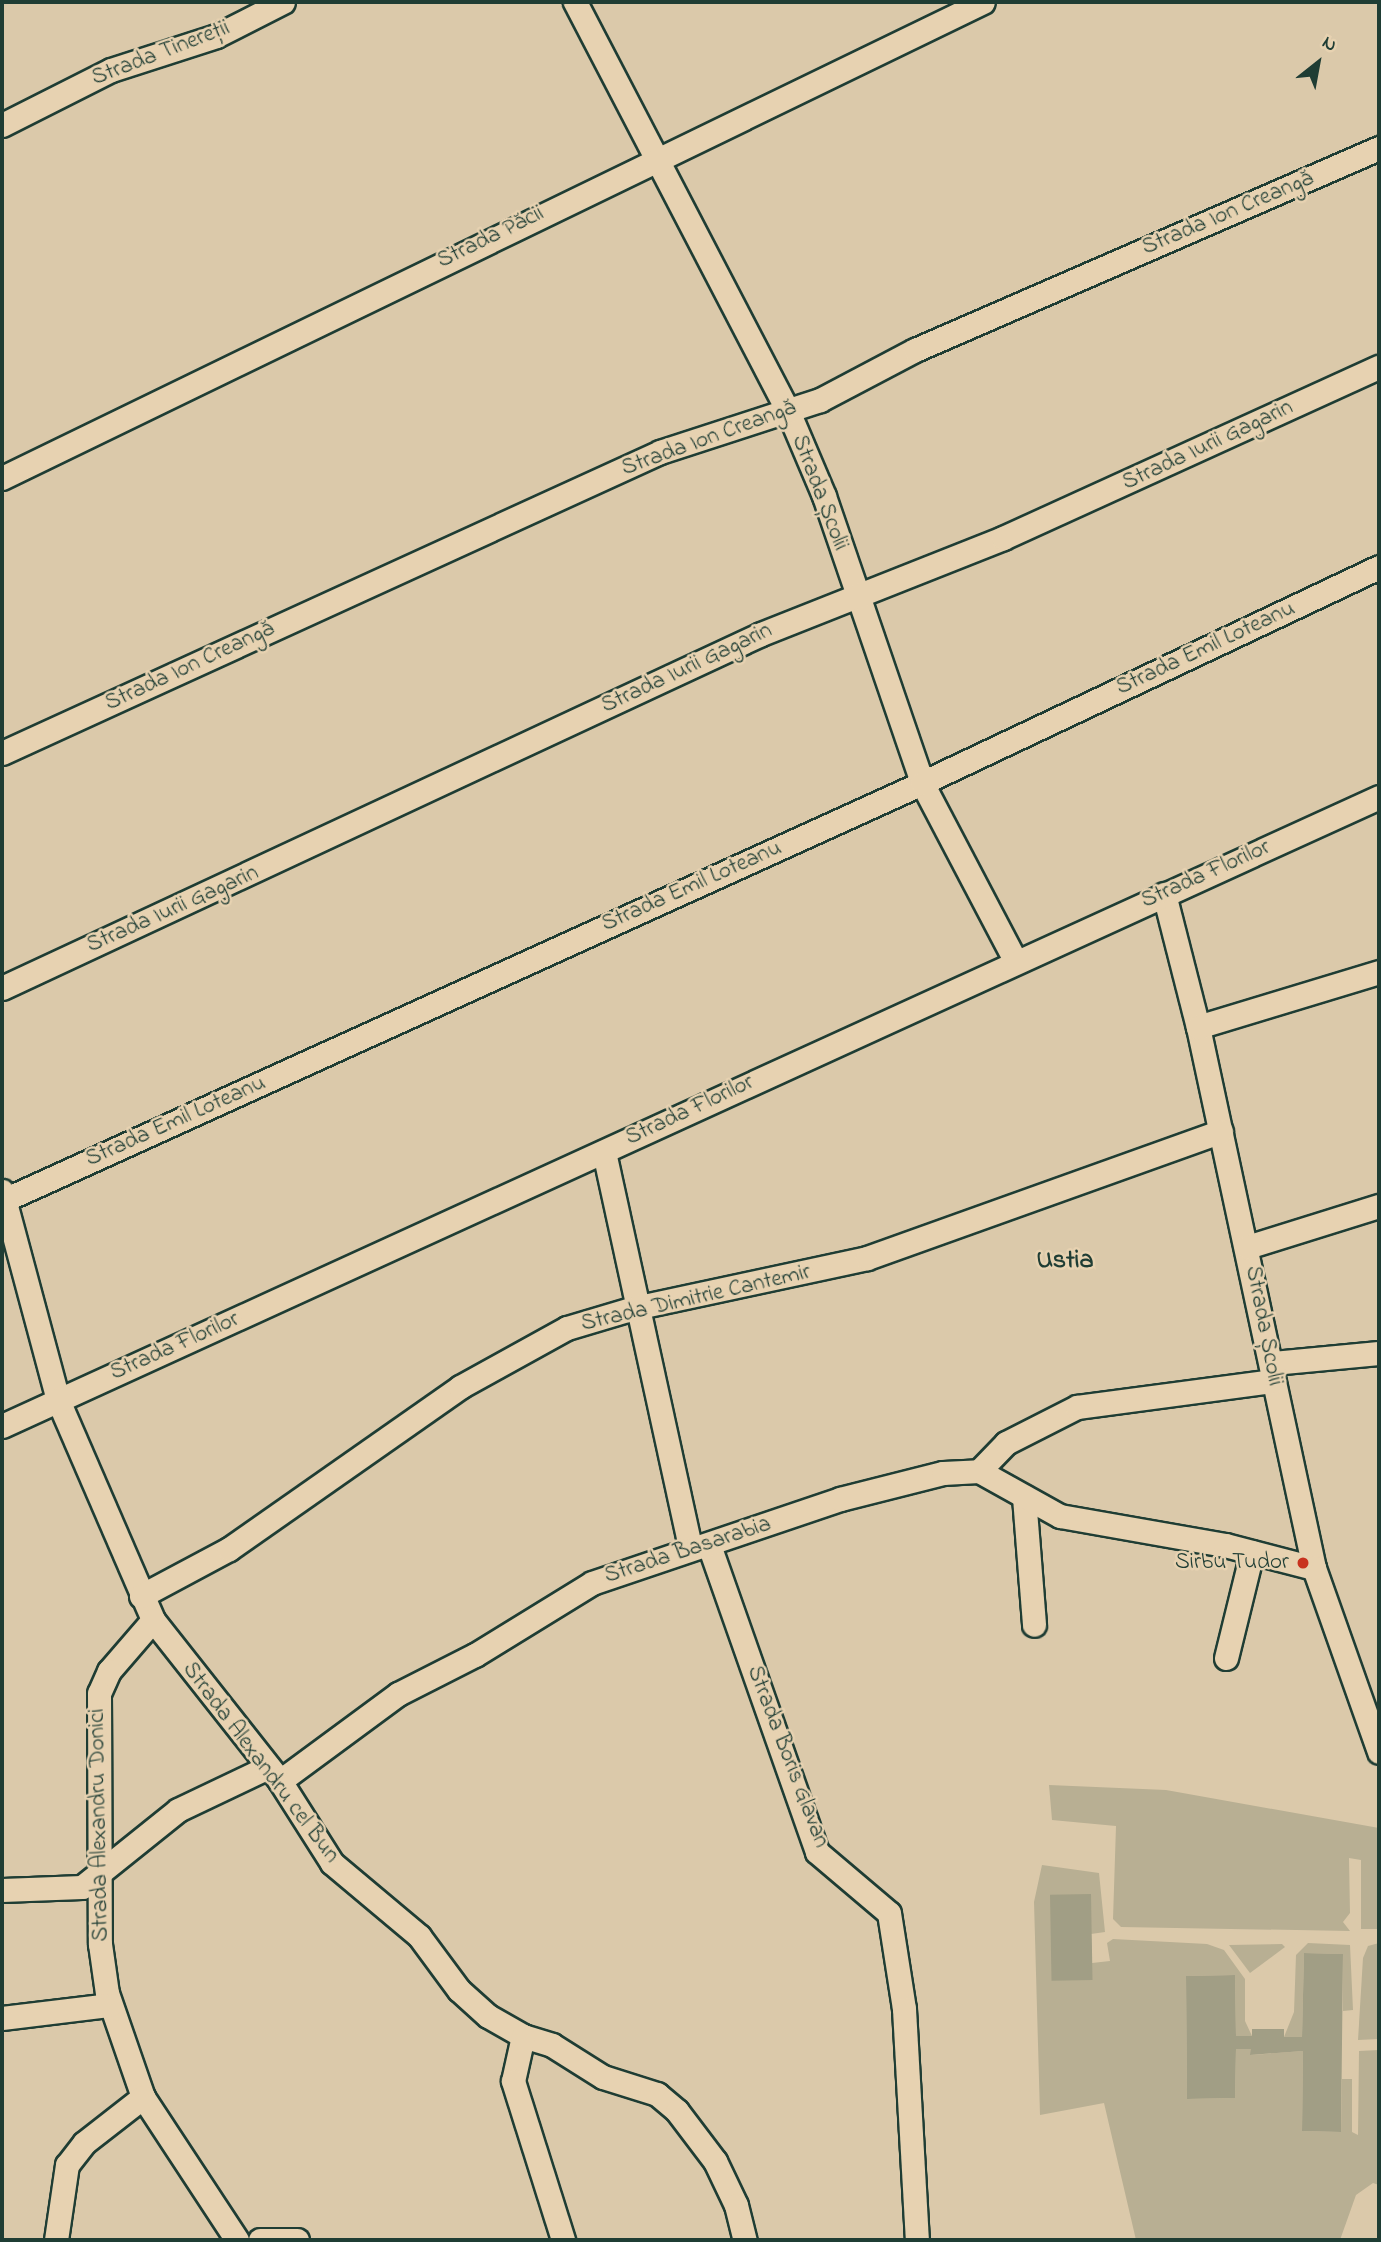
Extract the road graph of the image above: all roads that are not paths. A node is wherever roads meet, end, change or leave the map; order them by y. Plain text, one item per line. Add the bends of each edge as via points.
1 (283, 2) edge
2 (575, 2) edge
3 (983, 2) edge
4 (2, 125) edge
5 (1379, 148) edge
6 (655, 158) junction
7 (1379, 367) edge
8 (788, 411) junction
9 (2, 478) edge
10 (1379, 567) edge
11 (855, 593) junction
12 (2, 753) edge
13 (922, 783) junction
14 (1379, 797) edge
15 (1164, 894) junction
16 (1015, 960) junction
17 (1379, 972) edge
18 (2, 988) edge
19 (1198, 1027) junction
20 (1221, 1131) junction
21 (604, 1152) junction
22 (3, 1197) edge
23 (1379, 1206) edge
24 (1247, 1247) junction
25 (634, 1308) junction
26 (1379, 1353) edge
27 (1273, 1372) junction
28 (58, 1400) junction
29 (2, 1426) edge
30 (979, 1471) junction
31 (1024, 1497) junction
32 (699, 1546) junction
33 (1252, 1552) junction
34 (1314, 1568) junction
35 (141, 1596) junction
36 (153, 1620) junction
37 (1034, 1625) dead end
38 (1226, 1658) dead end
39 (1379, 1752) edge
40 (273, 1775) junction
41 (99, 1876) junction
42 (2, 1891) edge
43 (110, 2005) junction
44 (2, 2018) edge
45 (523, 2036) junction
46 (143, 2097) junction
47 (56, 2240) edge
48 (237, 2240) edge
49 (260, 2240) edge
50 (297, 2240) edge
51 (563, 2240) edge
52 (745, 2240) edge
53 (917, 2240) edge

1 - 4 street, Strada Tinereții via 216,36 111,70
2 - 6 street, Strada Școlii
3 - 6 street, Strada Păcii
5 - 8 street, Strada Ion Creangă via 915,350
6 - 8 street, Strada Școlii
6 - 9 street, Strada Păcii
7 - 11 street, Strada Iurii Gagarin via 1027,528
8 - 11 street, Strada Școlii
8 - 12 street, Strada Ion Creangă via 660,452
10 - 13 street, Strada Emil Loteanu
11 - 13 street, Strada Școlii
11 - 18 street, Strada Iurii Gagarin
13 - 16 street, Strada Școlii
13 - 22 street, Strada Emil Loteanu
14 - 15 street, Strada Florilor
15 - 16 street, Strada Florilor
15 - 19 street, Strada Școlii
16 - 21 street, Strada Florilor
17 - 19 street
19 - 20 street, Strada Școlii
20 - 24 street, Strada Școlii
20 - 25 street, Strada Dimitrie Cantemir via 867,1258
21 - 25 street, Strada Boris Glavan
21 - 28 street, Strada Florilor
22 - 28 street, Strada Alexandru cel Bun
23 - 24 street
24 - 27 street, Strada Școlii
25 - 32 street, Strada Boris Glavan
25 - 35 street, Strada Dimitrie Cantemir via 567,1328 510,1357 229,1549
26 - 27 street
27 - 30 street via 1077,1407 1006,1443
27 - 34 street, Strada Școlii
28 - 29 street, Strada Florilor
28 - 35 street, Strada Alexandru cel Bun
30 - 31 street
30 - 32 street, Strada Basarabia via 904,1481
31 - 33 street via 1060,1516
31 - 37 street
32 - 40 street, Strada Basarabia via 592,1583 475,1655 398,1693
32 - 53 street, Strada Boris Glavan via 817,1852 888,1913 904,2009
33 - 34 street
33 - 38 street
34 - 39 street, Strada Școlii
35 - 36 street, Strada Alexandru cel Bun
36 - 40 street, Strada Alexandru cel Bun
36 - 41 street, Strada Alexandru Donici via 108,1671 99,1693
40 - 41 street, Strada Basarabia via 178,1810
40 - 45 street, Strada Alexandru cel Bun via 332,1863 419,1936 459,1990 488,2016
41 - 42 street, Strada Basarabia via 82,1887
41 - 43 street, Strada Alexandru Donici via 100,1944
43 - 44 street
43 - 46 street, Strada Alexandru Donici
45 - 51 street via 513,2081
45 - 52 street, Strada Alexandru cel Bun via 552,2045 603,2077 657,2094 677,2111 715,2161 736,2205
46 - 47 street via 85,2143 67,2165
46 - 48 street, Strada Alexandru Donici
49 - 50 street

